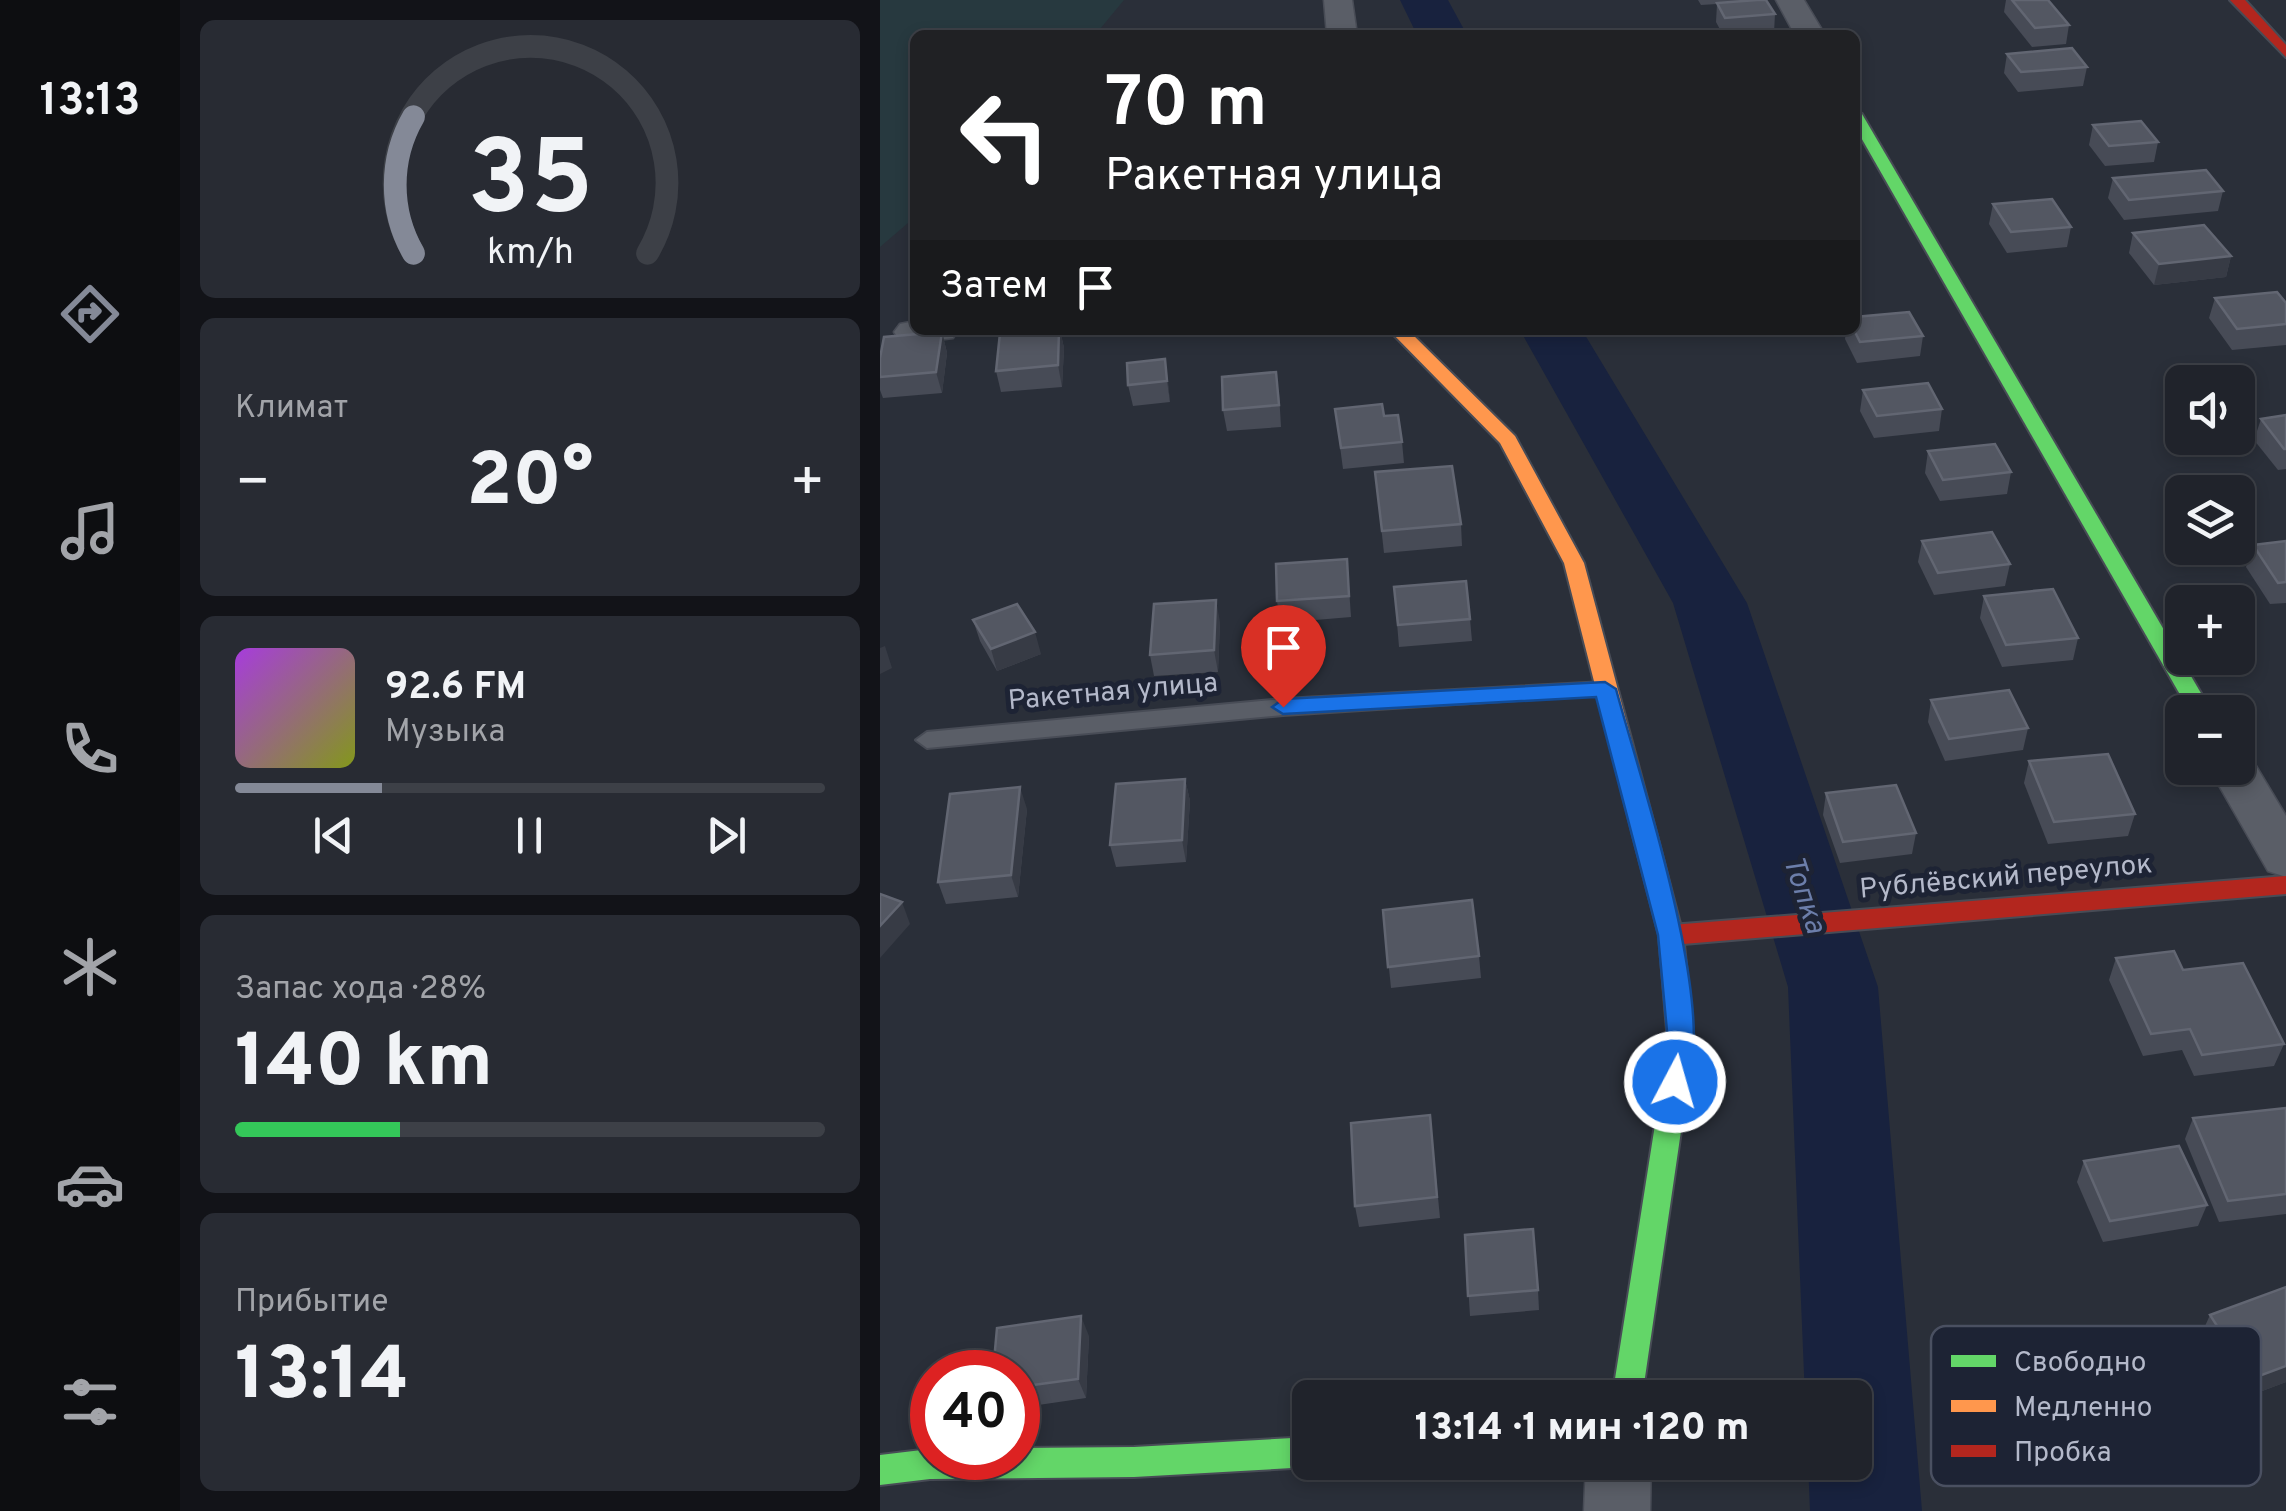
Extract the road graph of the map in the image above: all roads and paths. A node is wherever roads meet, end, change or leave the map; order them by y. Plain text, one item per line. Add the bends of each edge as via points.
1 (1338, 0) edge
2 (1790, 0) edge
3 (2237, 0) edge
4 (1341, 30) edge
5 (1807, 30) edge
6 (2286, 53) edge
7 (1860, 123) edge
8 (1403, 335) edge
9 (1605, 689) junction
10 (2191, 695) edge
11 (928, 740) dead end
12 (2243, 785) edge
13 (2286, 858) edge
14 (2286, 885) edge
15 (1671, 935) junction
16 (1630, 1380) edge
17 (1292, 1453) edge
18 (880, 1470) edge
19 (1618, 1480) edge
20 (1616, 1511) edge

1 - 4 street
2 - 5 street
3 - 6 street
7 - 10 street
8 - 9 street via 1508,440 1574,563
9 - 11 lane, Ракетная улица via 1283,707
9 - 15 street
12 - 13 street
14 - 15 street, Рублёвский переулок
15 - 16 street via 1682,1042
17 - 18 street
19 - 20 street

